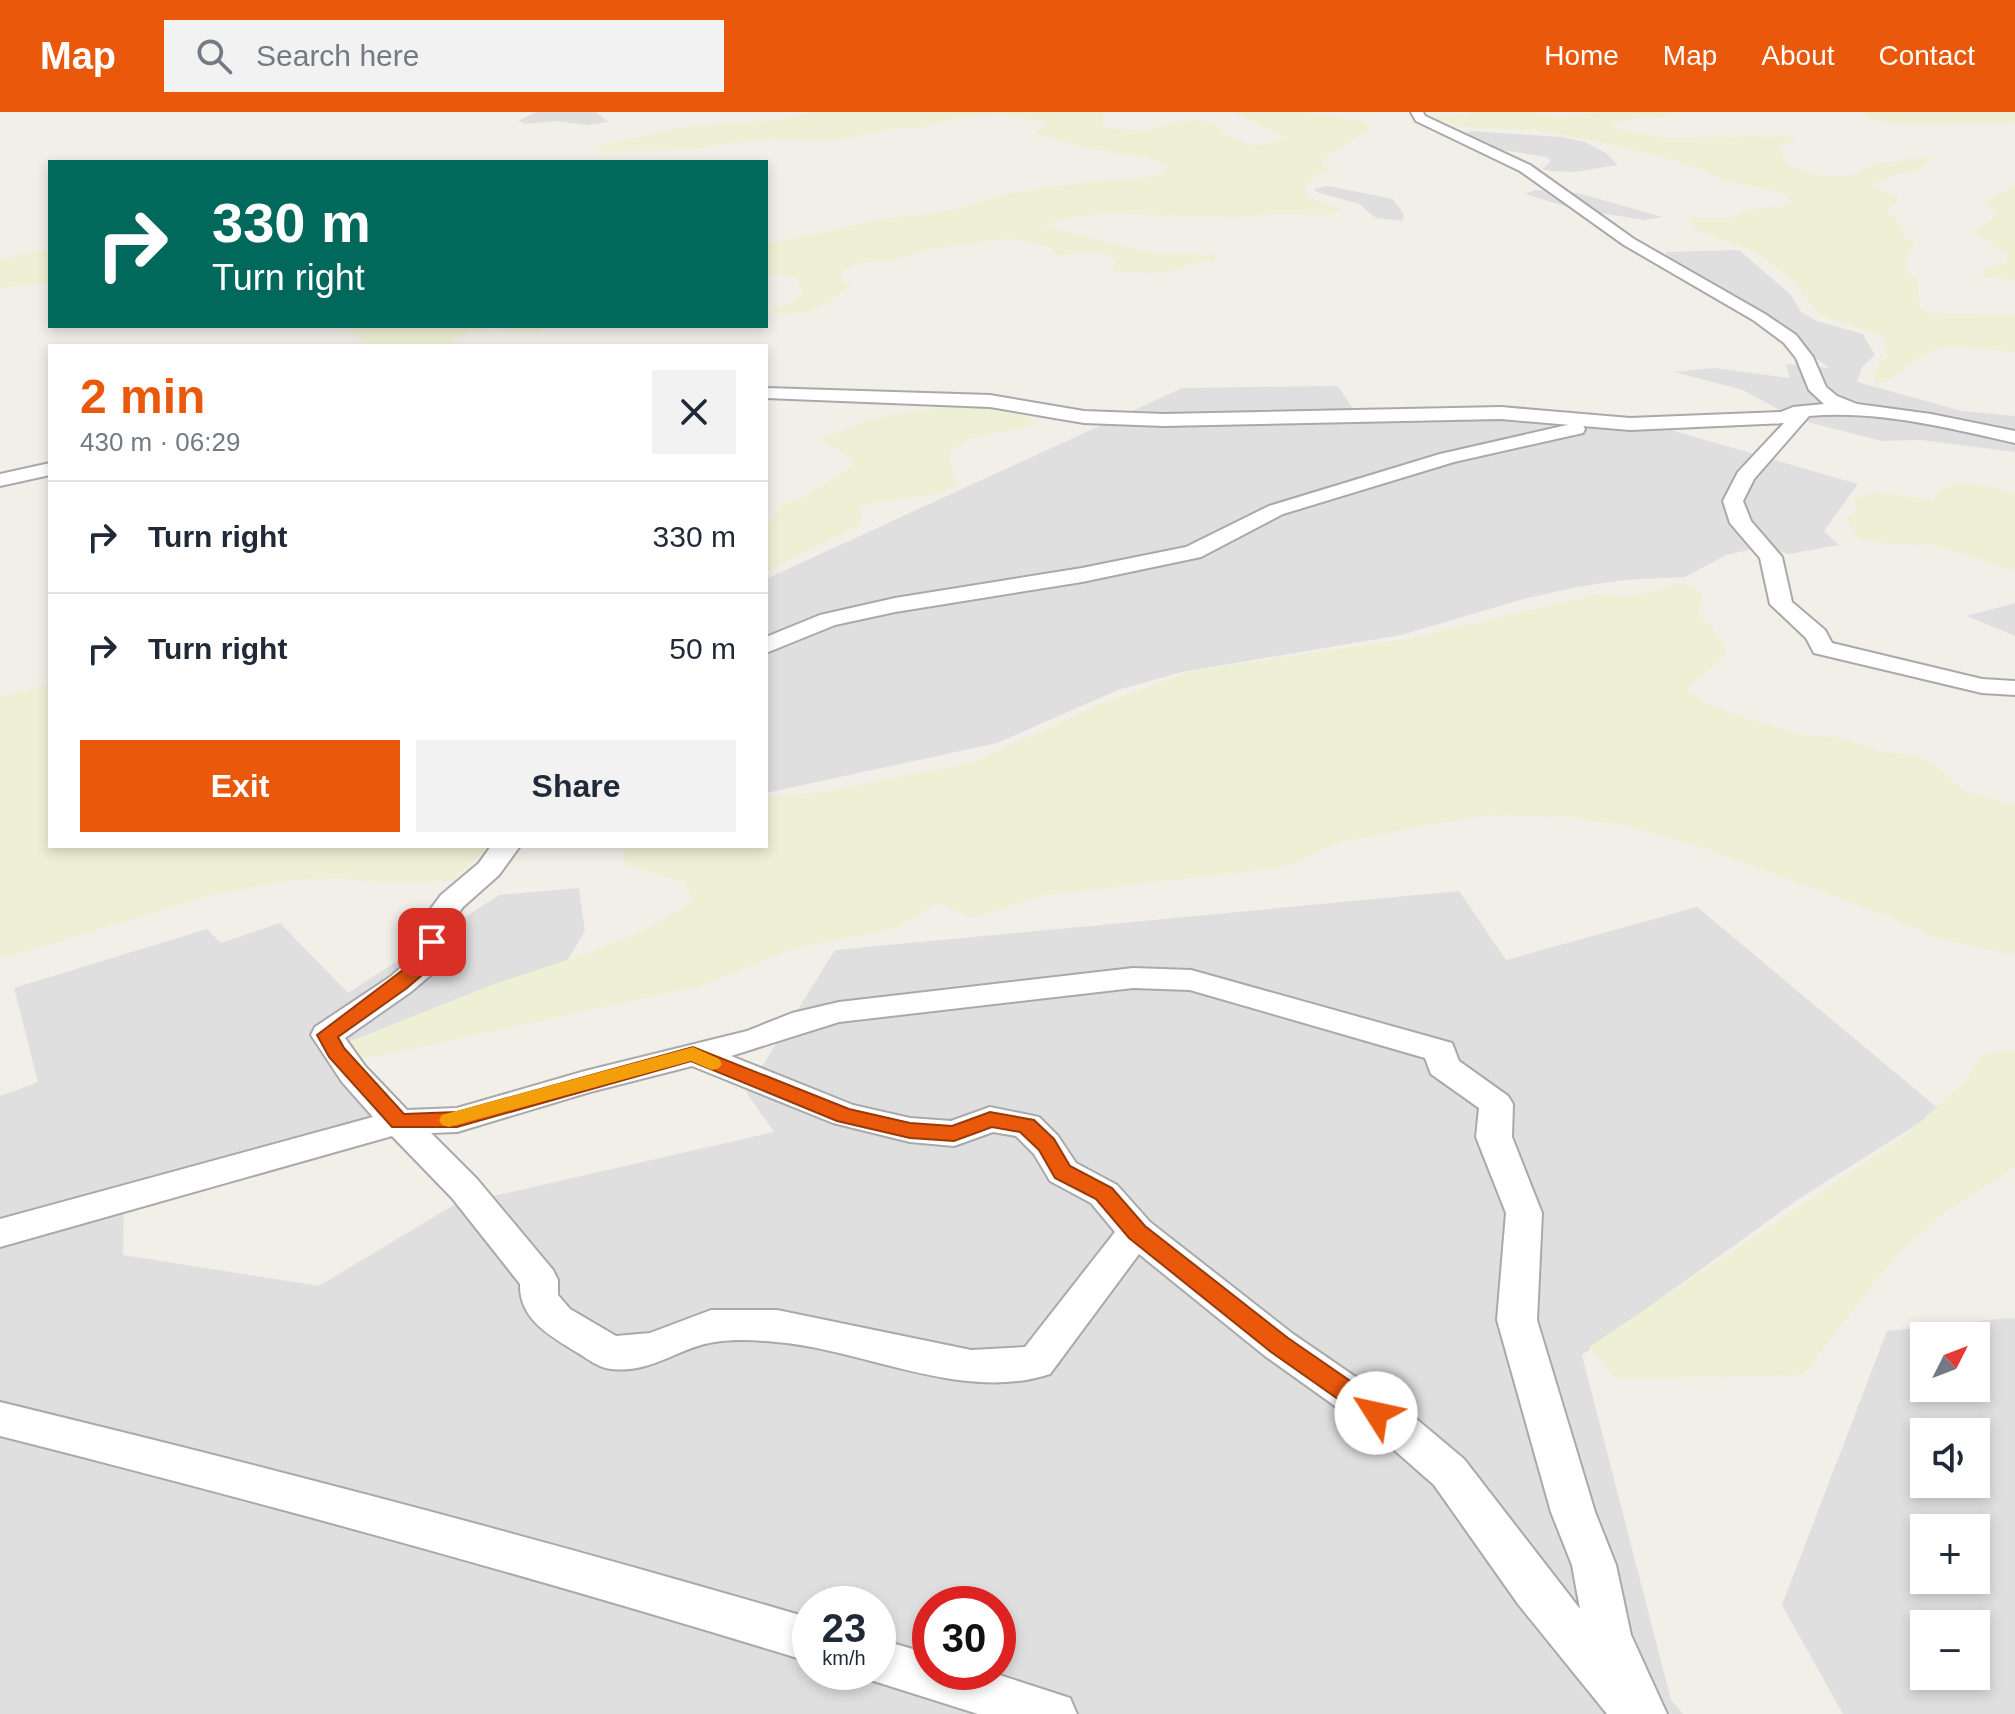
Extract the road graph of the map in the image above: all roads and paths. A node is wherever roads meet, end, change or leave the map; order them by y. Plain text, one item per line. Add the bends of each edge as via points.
1 (1417, 112) edge
2 (768, 393) edge
3 (1855, 409) junction
4 (1793, 413) junction
5 (1630, 424) junction
6 (2015, 437) edge
7 (48, 469) edge
8 (0, 480) edge
9 (768, 645) edge
10 (2015, 688) edge
11 (505, 848) edge
12 (693, 1054) junction
13 (399, 1122) junction
14 (1137, 1232) junction
15 (0, 1233) edge
16 (0, 1419) edge
17 (792, 1635) edge
18 (896, 1666) edge
19 (1053, 1714) edge
20 (1640, 1714) edge

1 - 3 street via 1525,168 1629,242 1759,317 1790,339 1818,390
2 - 5 street via 990,401 1084,417 1164,420 1501,413
3 - 4 street
3 - 6 street
4 - 5 street via 1783,418
4 - 10 street via 1800,416 1745,474 1733,501 1741,523 1771,557 1781,604 1817,635 1822,648 1982,686
5 - 9 street via 1552,432 1385,475 1276,510 1193,552 828,620
7 - 8 street
11 - 13 street via 435,924 429,960 327,1035
12 - 13 street via 457,1120
12 - 14 street via 845,1115 910,1130 954,1134 990,1119 1027,1126 1063,1172 1104,1194
12 - 20 street via 839,1012 1133,978 1191,980 1440,1051 1443,1066 1496,1104 1494,1137 1524,1213 1517,1320 1573,1512 1594,1565 1608,1636
13 - 14 street via 455,1177 539,1280 539,1299 556,1320 611,1353 653,1349 711,1326 777,1326 971,1366 1036,1363
13 - 15 street
14 - 20 street via 1449,1472 1534,1589
16 - 17 street via 275,1487
18 - 19 street

